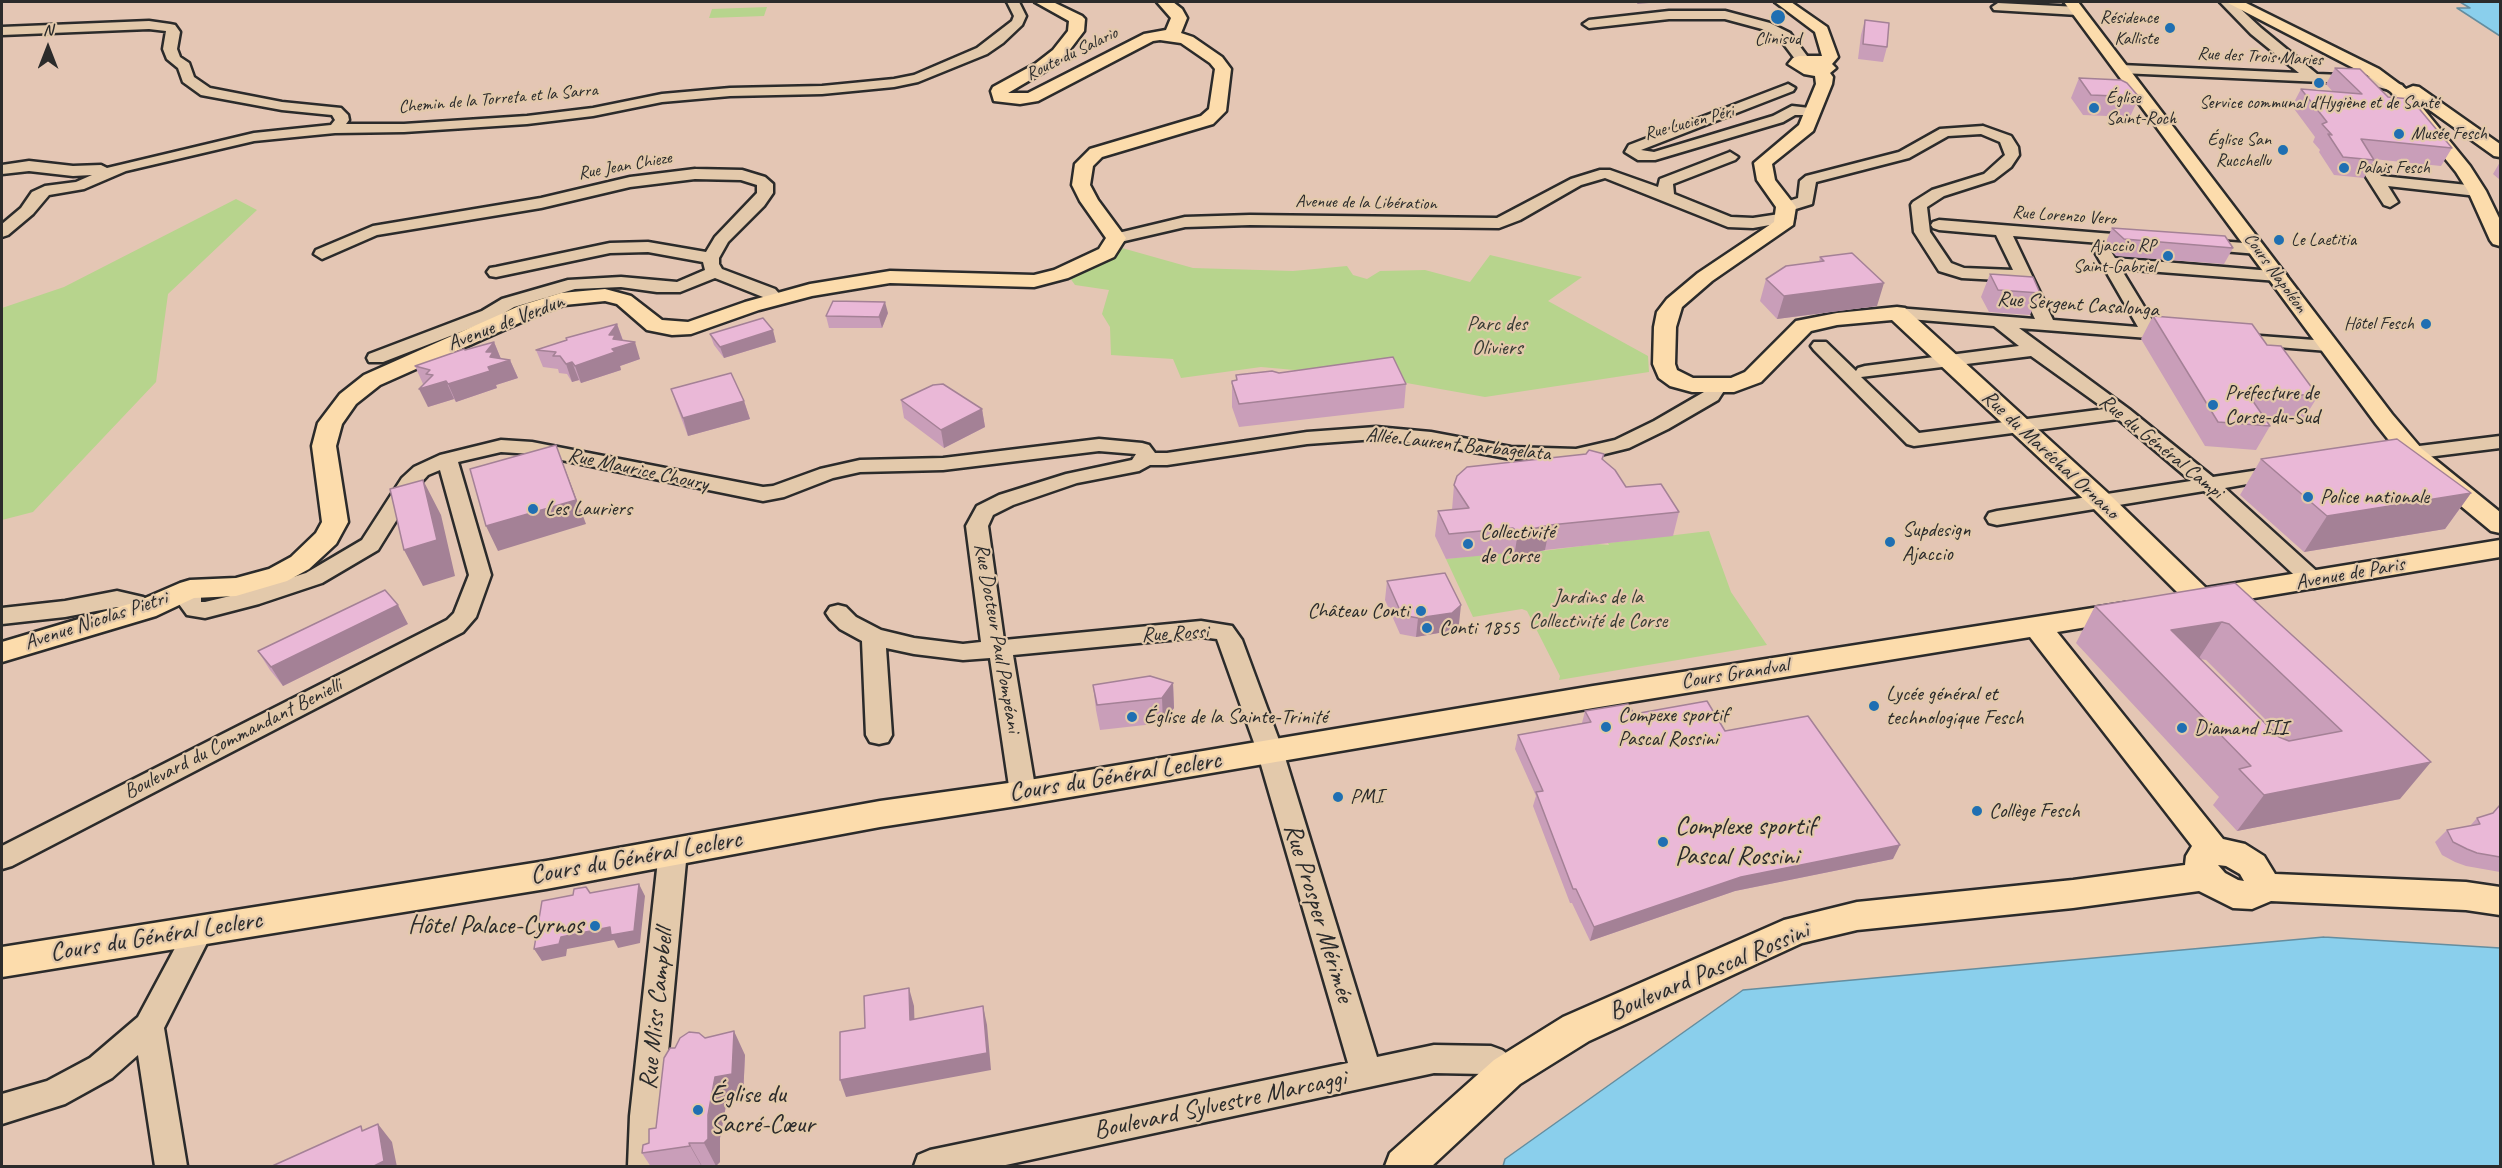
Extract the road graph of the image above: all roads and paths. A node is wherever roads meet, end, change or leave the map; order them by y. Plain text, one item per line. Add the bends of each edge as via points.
1 (1013, 2) edge
2 (1042, 2) edge
3 (1164, 2) edge
4 (1782, 2) edge
5 (2226, 2) edge
6 (2233, 2) edge
7 (2242, 2) edge
8 (2075, 6) edge
9 (1998, 7) dead end
10 (1589, 24) dead end
11 (2, 31) edge
12 (1172, 35) junction
13 (1815, 65) junction
14 (2121, 69) junction
15 (2314, 78) junction
16 (2396, 84) junction
17 (1788, 88) dead end
18 (1813, 112) junction
19 (2462, 125) junction
20 (335, 129) junction
21 (2432, 130) junction
22 (2481, 138) junction
23 (2500, 152) edge
24 (1730, 157) dead end
25 (2367, 166) edge
26 (121, 168) junction
27 (2, 169) edge
28 (2376, 180) junction
29 (2477, 191) junction
30 (1667, 198) junction
31 (2390, 202) dead end
32 (1786, 212) junction
33 (2495, 222) edge
34 (1939, 225) dead end
35 (2003, 231) junction
36 (2, 232) edge
37 (1116, 238) junction
38 (2095, 238) junction
39 (2500, 240) edge
40 (2154, 242) edge
41 (2189, 244) edge
42 (2258, 249) junction
43 (321, 254) dead end
44 (2109, 263) junction
45 (713, 265) junction
46 (496, 272) dead end
47 (2023, 276) junction
48 (2278, 276) junction
49 (775, 299) junction
50 (1897, 313) junction
51 (2000, 322) junction
52 (2047, 326) junction
53 (2151, 333) junction
54 (2194, 336) edge
55 (2217, 338) edge
56 (1820, 346) dead end
57 (2328, 346) junction
58 (2035, 350) junction
59 (376, 358) dead end
60 (1948, 361) junction
61 (1856, 373) junction
62 (1717, 386) junction
63 (2122, 413) junction
64 (2018, 426) junction
65 (2500, 442) edge
66 (2412, 453) junction
67 (2373, 458) edge
68 (447, 459) junction
69 (1145, 459) junction
70 (2302, 470) edge
71 (2208, 484) junction
72 (2101, 501) junction
73 (1997, 518) dead end
74 (2500, 525) edge
75 (2500, 549) edge
76 (2314, 581) junction
77 (190, 589) junction
78 (2200, 598) junction
79 (146, 609) junction
80 (838, 613) dead end
81 (2, 616) edge
82 (2037, 626) junction
83 (874, 637) junction
84 (999, 650) junction
85 (2, 652) edge
86 (879, 735) dead end
87 (1270, 751) junction
88 (1023, 793) junction
89 (673, 851) junction
90 (2, 858) edge
91 (2210, 863) junction
92 (2500, 902) edge
93 (198, 931) junction
94 (2, 962) edge
95 (149, 1027) junction
96 (1507, 1072) junction
97 (1367, 1075) junction
98 (2, 1109) edge
99 (171, 1167) edge
100 (644, 1167) edge
101 (930, 1167) edge
102 (1404, 1167) edge

1 - 20 street, Chemin de la Torreta et la Sarra via 1020,16 1018,22 982,51 941,70 894,83 662,98 526,120
2 - 12 main road, Route du Salario via 1077,19 1076,31 1059,53 1005,86 1000,97 1032,96 1149,38
3 - 12 main road via 1179,18
4 - 13 main road via 1822,30 1830,57
5 - 15 street
6 - 16 main road
7 - 16 main road
8 - 9 street
8 - 14 main road, Cours Napoléon
10 - 13 street via 1669,15 1725,15 1766,26 1785,36 1794,51
11 - 20 street via 139,25 170,28 174,32 170,49 174,59 184,66 188,79 206,92 336,111 342,120
12 - 37 main road via 1187,40 1223,69 1217,111 1207,120 1096,153 1084,164 1081,184
13 - 18 main road via 1825,77
14 - 15 street, Rue des Trois Maries
14 - 42 main road, Cours Napoléon
15 - 16 street, Rue des Trois Maries
16 - 19 main road
16 - 21 main road
17 - 18 street, Rue Lucien Péri via 1632,152 1643,157 1655,156 1778,118 1792,110
18 - 32 main road via 1807,127 1763,163 1766,180
19 - 21 main road
19 - 22 main road
20 - 26 street, Chemin de la Torreta et la Sarra via 254,137
21 - 22 main road
21 - 29 main road
22 - 23 main road
24 - 30 street via 1665,182
25 - 28 street
26 - 27 street
26 - 36 street, Chemin de la Torreta et la Sarra via 92,183 38,195 27,211
28 - 29 street
28 - 31 street
29 - 33 main road
30 - 32 street via 1739,224
30 - 37 street, Avenue de la Libération via 1605,173 1576,182 1499,223 1185,222
32 - 47 street via 1806,201 1811,179 1904,155 1946,132 1983,129 2006,139 2012,155 1989,177 1938,193 1919,206 1922,232 1945,267 1962,273
32 - 62 main road via 1779,228 1705,277 1668,312 1664,364 1667,373 1692,385
33 - 39 main road
34 - 35 street, Rue Lorenzo Vero
35 - 38 street, Rue Lorenzo Vero
35 - 47 street
37 - 49 main road, Avenue de Verdun via 1107,254 1034,281 890,277
38 - 40 street, Rue Lorenzo Vero
38 - 44 street
41 - 42 street
42 - 48 main road, Cours Napoléon
43 - 45 street, Rue Jean Chieze via 373,231 541,203 665,176 720,173 760,180 765,184 765,193 721,240
44 - 48 street
44 - 53 street
45 - 46 street via 648,246 610,248
45 - 49 street
45 - 59 street via 680,287 621,282 573,284 508,303 488,315
47 - 52 street
48 - 57 main road, Cours Napoléon
49 - 77 main road, Avenue de Verdun via 691,328 672,329 655,325 624,300 604,295 561,299 372,380 348,399 330,423 324,446 335,522 327,538 300,563 278,575 236,587
50 - 51 street, Rue Sergent Casalonga
50 - 60 main road, Rue du Maréchal Ornano
50 - 62 main road via 1804,326 1746,382
51 - 52 street, Rue Sergent Casalonga
51 - 58 street, Rue du Général Campi
52 - 53 street, Rue Sergent Casalonga
53 - 54 street, Rue Sergent Casalonga
55 - 57 street
56 - 61 street
57 - 66 main road, Cours Napoléon
58 - 60 street
58 - 63 street, Rue du Général Campi
60 - 61 street
60 - 64 main road, Rue du Maréchal Ornano
61 - 64 street via 1914,440
62 - 69 street, Allée Laurent Barbagelata via 1711,396 1661,425 1622,444 1584,454 1511,453 1431,438 1376,433
63 - 64 street
63 - 71 street, Rue du Général Campi
64 - 72 main road, Rue du Maréchal Ornano
65 - 66 street
66 - 67 street
66 - 74 main road, Cours Napoléon
68 - 69 street, Rue Maurice Choury via 501,446 532,448 763,494 860,466 943,464 1099,445 1142,448
68 - 77 street, Rue Maurice Choury via 422,471 409,483 370,545 314,578 205,610 190,604
68 - 90 street, Boulevard du Commandant Benielli via 480,575 464,618
69 - 84 street, Rue Docteur Paul Pompéani via 1139,465 1039,489 985,511 977,526 993,642
70 - 71 street
71 - 72 street
71 - 76 street, Rue du Général Campi
72 - 73 street
72 - 78 main road, Rue du Maréchal Ornano
75 - 76 main road, Avenue de Paris
76 - 78 main road, Avenue de Paris
77 - 79 main road, Avenue Nicolas Pietri
78 - 82 main road, Cours Grandval
79 - 81 street via 135,602 117,599
79 - 85 main road, Avenue Nicolas Pietri
80 - 83 street
82 - 87 main road, Cours Grandval
82 - 91 main road
83 - 84 street via 942,651
83 - 86 street
84 - 87 street, Rue Rossi via 1201,629 1224,632
84 - 88 street, Rue Docteur Paul Pompéani
87 - 88 main road, Cours du Général Leclerc
87 - 97 street, Rue Prosper Mérimée
88 - 89 main road, Cours du Général Leclerc
89 - 93 main road, Cours du Général Leclerc
89 - 100 street, Rue Miss Campbell
91 - 92 main road via 2213,883 2233,894 2252,895 2262,887 2466,896
91 - 96 main road, Boulevard Pascal Rossini via 2073,894 1857,916 1796,930 1576,1029
93 - 94 main road, Cours du Général Leclerc
93 - 95 street
95 - 98 street via 101,1068 54,1094
95 - 99 street
96 - 97 street, Boulevard Sylvestre Marcaggi via 1491,1060 1434,1059
96 - 102 main road, Boulevard Pascal Rossini
97 - 101 street, Boulevard Sylvestre Marcaggi

